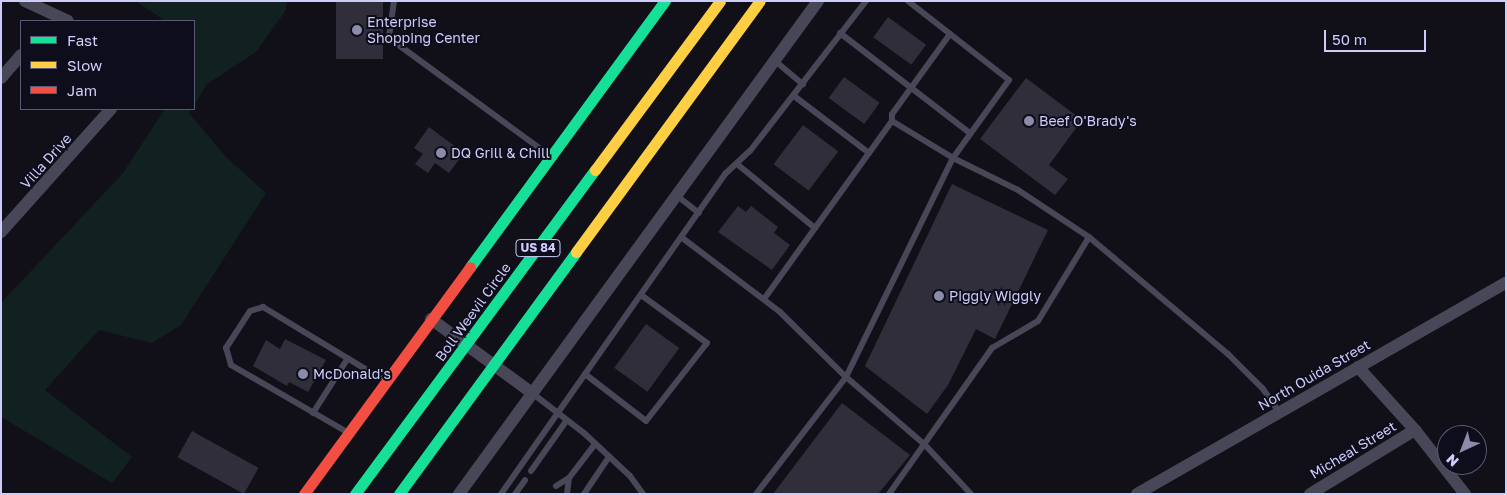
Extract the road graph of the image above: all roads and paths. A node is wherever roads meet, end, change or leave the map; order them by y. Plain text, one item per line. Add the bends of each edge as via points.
1 (25, 1) edge
2 (394, 1) edge
3 (666, 1) edge
4 (720, 1) edge
5 (760, 1) edge
6 (818, 1) edge
7 (866, 1) edge
8 (908, 1) edge
9 (59, 19) edge
10 (840, 33) junction
11 (950, 34) junction
12 (20, 56) edge
13 (774, 60) junction
14 (1, 78) edge
15 (803, 84) junction
16 (910, 87) junction
17 (794, 96) junction
18 (110, 110) edge
19 (892, 121) junction
20 (970, 132) junction
21 (869, 153) junction
22 (551, 157) junction
23 (953, 158) junction
24 (737, 164) junction
25 (676, 195) junction
26 (698, 213) junction
27 (815, 228) junction
28 (1, 232) edge
29 (681, 237) junction
30 (1088, 237) junction
31 (1506, 283) edge
32 (641, 294) junction
33 (764, 299) junction
34 (431, 319) junction
35 (467, 344) junction
36 (348, 358) junction
37 (494, 364) junction
38 (1358, 368) junction
39 (585, 374) junction
40 (846, 377) junction
41 (386, 381) junction
42 (532, 393) junction
43 (557, 412) junction
44 (1279, 412) junction
45 (313, 413) junction
46 (567, 420) junction
47 (1415, 430) junction
48 (348, 433) junction
49 (595, 444) junction
50 (925, 445) junction
51 (609, 457) junction
52 (531, 471) dead end
53 (569, 478) junction
54 (525, 480) dead end
55 (561, 490) edge
56 (1140, 493) edge
57 (1311, 493) edge
58 (304, 494) edge
59 (355, 494) edge
60 (399, 494) edge
61 (459, 494) edge
62 (501, 494) edge
63 (515, 494) edge
64 (584, 494) edge
65 (643, 494) edge
66 (756, 494) edge
67 (889, 494) edge
68 (971, 494) edge
69 (1465, 494) edge

1 - 9 street
2 - 22 lane via 389,38
3 - 22 main road
4 - 35 main road, Boll Weevil Circle / US 84
5 - 37 main road, US 84
6 - 13 street
7 - 10 lane
8 - 11 lane
10 - 15 lane
10 - 16 lane
11 - 16 lane
11 - 20 lane via 1009,80
12 - 14 street
13 - 15 lane
13 - 25 street
15 - 17 lane
16 - 19 lane via 892,114
16 - 20 lane
17 - 21 lane
17 - 24 lane
18 - 28 street, Villa Drive
19 - 21 lane
19 - 23 lane
20 - 23 lane
21 - 27 lane
22 - 34 main road
23 - 30 lane via 1018,190
23 - 40 lane
24 - 26 lane via 725,174
24 - 27 lane
25 - 26 lane
25 - 42 street
26 - 29 lane
27 - 33 lane
29 - 32 lane
29 - 33 lane
30 - 44 lane via 1228,354 1263,389
30 - 50 lane via 1038,321 992,348
31 - 38 street, North Ouida Street
32 - 39 lane
32 - 39 lane via 707,343 646,421
33 - 40 lane
34 - 35 street
34 - 41 main road
35 - 37 street
35 - 59 main road, Boll Weevil Circle / US 84
36 - 41 lane
36 - 45 lane
36 - 45 lane via 263,307 250,311 226,348 231,365
37 - 42 street
37 - 60 main road, US 84
38 - 44 street, North Ouida Street
38 - 47 street, Micheal Street
39 - 43 lane
40 - 50 lane
40 - 66 lane
41 - 48 main road
42 - 43 lane
42 - 61 street
43 - 46 lane
43 - 62 lane
44 - 56 street, North Ouida Street
45 - 48 lane
46 - 49 lane
46 - 52 lane
47 - 57 street, Micheal Street
47 - 69 street
48 - 58 main road
49 - 51 lane
49 - 53 lane
50 - 67 lane
50 - 68 lane
51 - 64 lane
51 - 65 lane
53 - 55 lane
53 - 55 lane
54 - 63 lane

